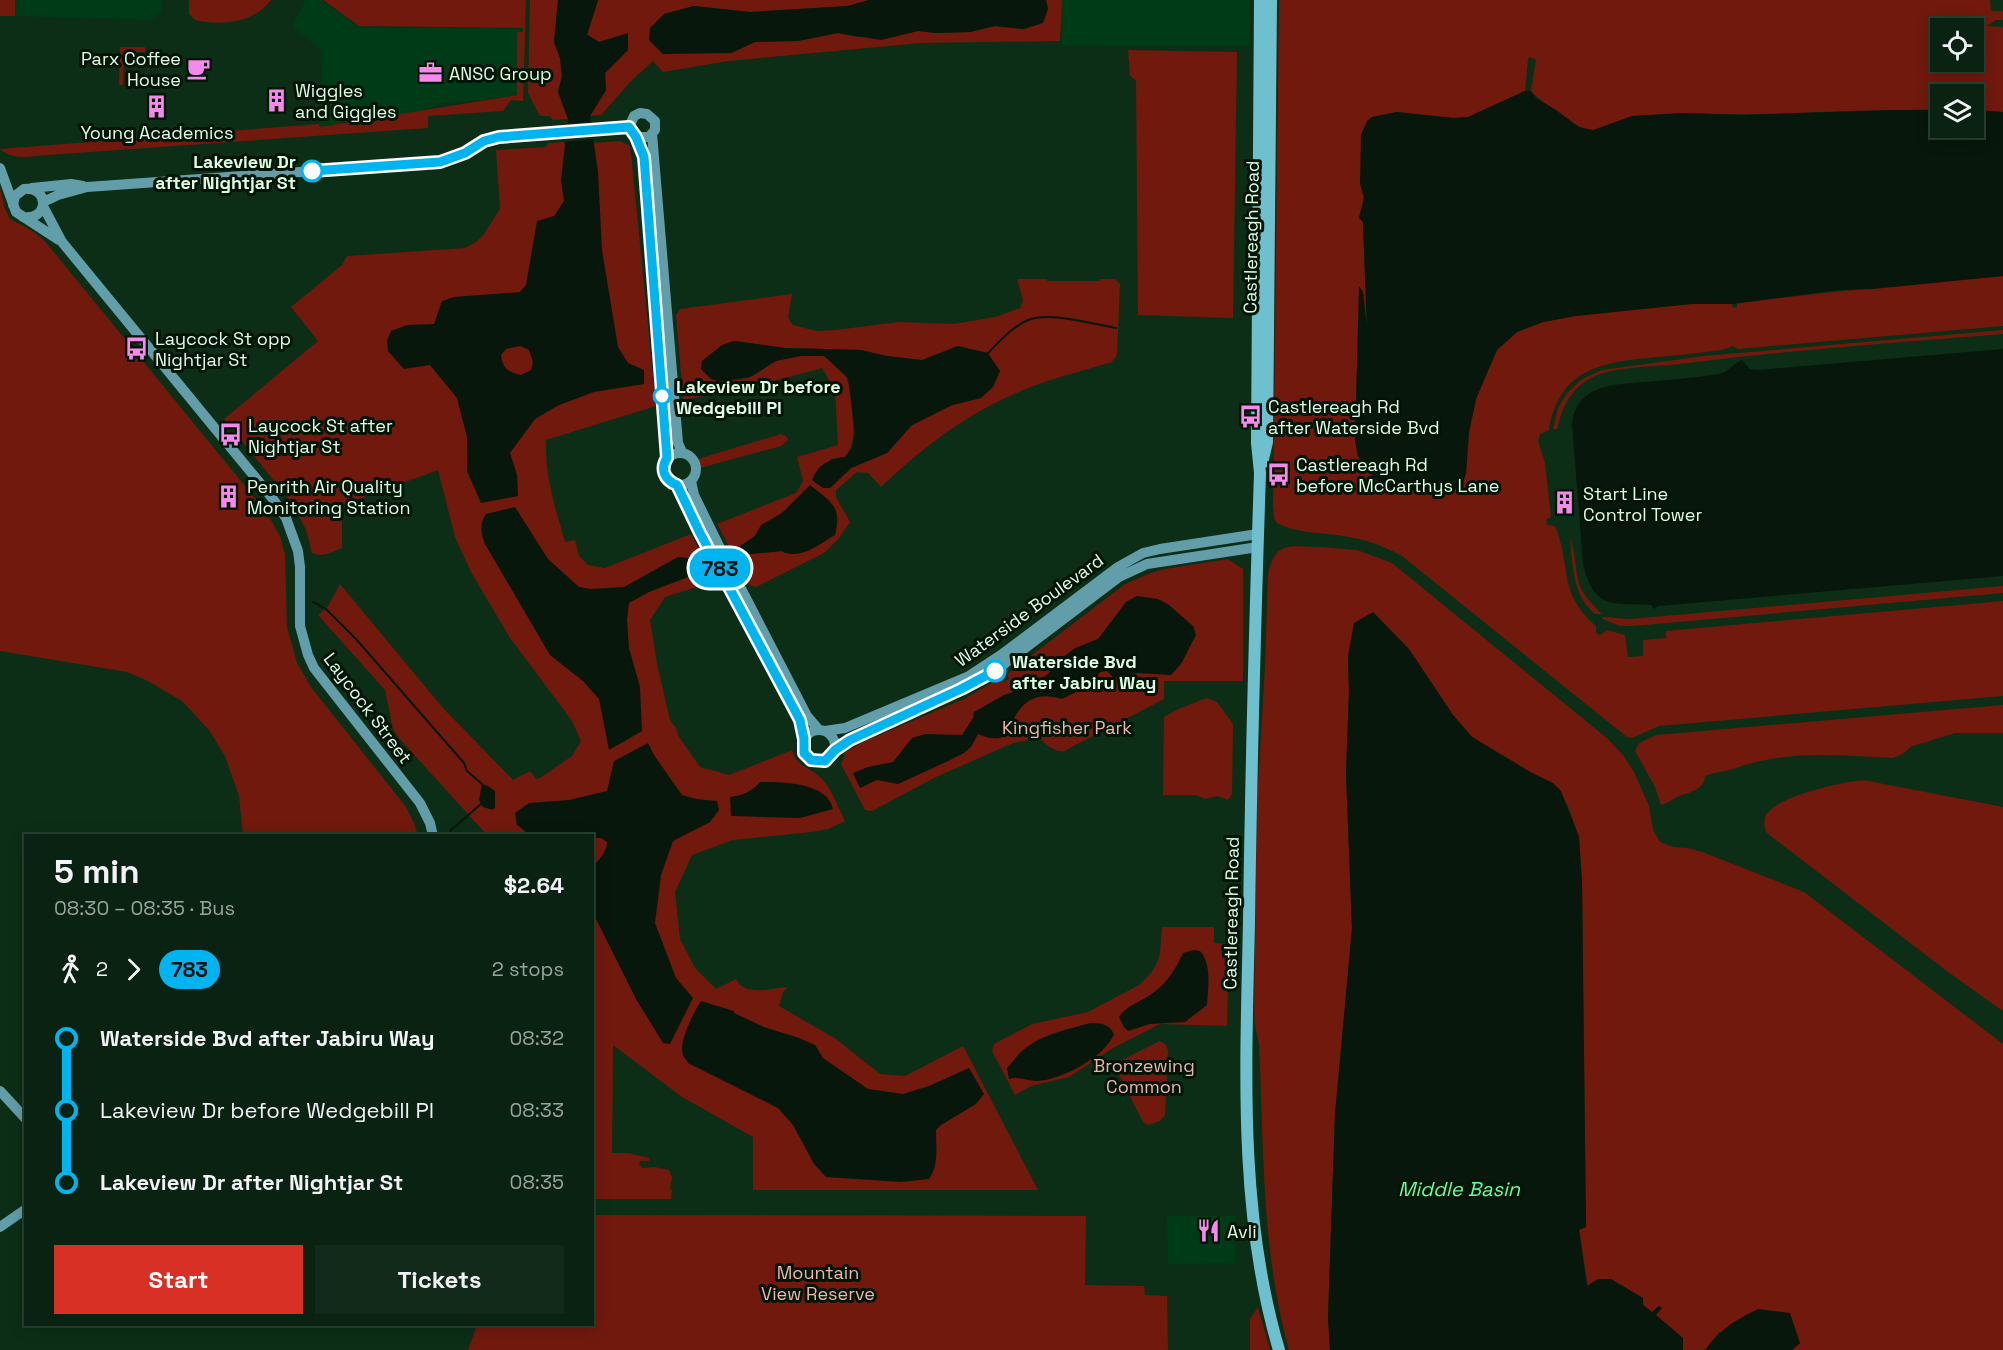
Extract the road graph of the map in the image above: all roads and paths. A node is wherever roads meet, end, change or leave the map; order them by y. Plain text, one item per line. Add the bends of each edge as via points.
1 (1260, 0) edge
2 (1272, 0) edge
3 (629, 127) junction
4 (652, 134) junction
5 (636, 137) junction
6 (0, 168) edge
7 (87, 187) junction
8 (30, 188) junction
9 (43, 204) junction
10 (13, 205) junction
11 (23, 217) junction
12 (62, 242) junction
13 (682, 452) junction
14 (667, 458) junction
15 (1260, 473) junction
16 (690, 481) junction
17 (677, 485) junction
18 (1258, 534) junction
19 (713, 545) junction
20 (1258, 548) junction
21 (728, 573) junction
22 (822, 730) junction
23 (804, 739) junction
24 (835, 750) junction
25 (433, 834) edge
26 (0, 1090) edge
27 (24, 1117) edge
28 (24, 1210) edge
29 (0, 1227) edge
30 (1279, 1350) edge

1 - 15 main road, Castlereagh Road
2 - 15 main road, Castlereagh Road via 1267,442
3 - 4 street via 633,116 647,114 655,121
3 - 5 street
3 - 7 street via 492,139 440,162
4 - 5 street
4 - 13 street via 678,443
5 - 14 street via 644,157
6 - 8 street
6 - 10 street
7 - 8 street via 70,184
7 - 9 street
8 - 9 street via 40,194
8 - 10 street via 16,194
9 - 11 street via 35,216
9 - 12 street, Laycock Street
10 - 11 street
11 - 12 street, Laycock Street
12 - 25 street, Laycock Street via 286,518 298,550 300,626 308,655 323,681 420,803
13 - 14 street
13 - 16 street via 691,456 696,466
14 - 17 street via 664,473
15 - 18 main road, Castlereagh Road
16 - 17 street
16 - 19 street
17 - 19 street
18 - 20 main road, Castlereagh Road
18 - 22 street, Waterside Boulevard via 1143,553 969,676 845,728
19 - 21 street
20 - 24 street, Waterside Boulevard via 1147,564 1119,577 995,671
20 - 30 main road, Castlereagh Road via 1247,1001 1248,1144 1260,1259
21 - 22 street via 807,716
21 - 23 street via 800,720
22 - 23 street via 810,732
22 - 24 street via 834,740
23 - 24 street via 804,753 815,762 825,761
26 - 27 street
28 - 29 street

